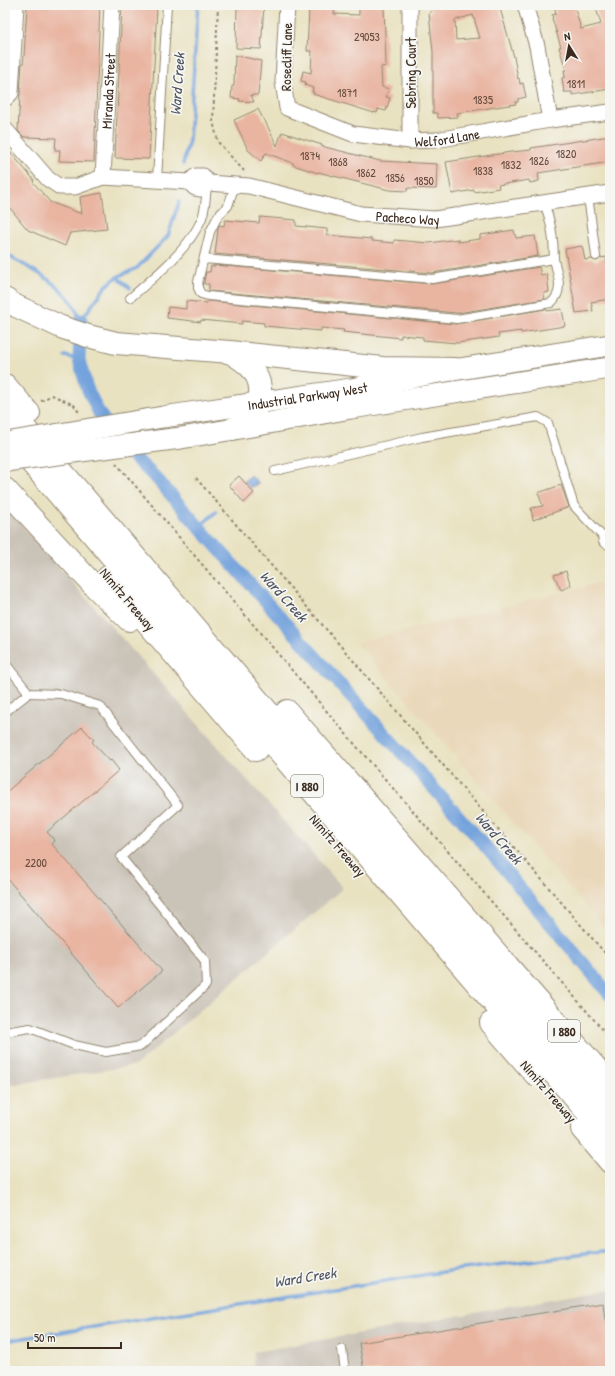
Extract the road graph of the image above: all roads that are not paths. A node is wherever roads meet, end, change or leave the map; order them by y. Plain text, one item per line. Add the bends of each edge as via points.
1 (16, 5) edge
2 (112, 5) edge
3 (167, 5) edge
4 (287, 5) edge
5 (410, 5) edge
6 (525, 5) edge
7 (5, 99) edge
8 (287, 108) joint
9 (610, 112) edge
10 (550, 120) junction
11 (5, 129) edge
12 (410, 141) junction
13 (103, 177) junction
14 (157, 180) junction
15 (208, 183) junction
16 (242, 185) junction
17 (610, 193) edge
18 (588, 196) junction
19 (544, 203) junction
20 (596, 256) dead end
21 (554, 258) junction
22 (204, 259) junction
23 (130, 298) dead end
24 (5, 299) edge
25 (610, 345) edge
26 (230, 352) junction
27 (610, 368) edge
28 (455, 370) junction
29 (5, 385) edge
30 (258, 402) junction
31 (5, 405) edge
32 (232, 429) junction
33 (5, 432) edge
34 (5, 443) edge
35 (5, 456) edge
36 (5, 461) edge
37 (275, 471) dead end
38 (5, 489) edge
39 (608, 541) edge
40 (5, 662) edge
41 (207, 692) junction
42 (29, 693) junction
43 (5, 712) edge
44 (5, 1032) edge
45 (610, 1084) edge
46 (610, 1111) edge
47 (610, 1139) edge
48 (610, 1162) edge
49 (342, 1349) dead end
50 (345, 1371) edge

1 - 7 street via 11,93
2 - 13 street, Miranda Street
3 - 14 lane
4 - 8 street, Rosecliff Lane via 282,82
5 - 12 street, Sebring Court
6 - 10 street via 537,46
8 - 12 street, Welford Lane via 353,134
9 - 10 street, Welford Lane
10 - 12 street, Welford Lane via 436,140
11 - 13 street via 48,180 60,187 75,187
13 - 14 street, Pacheco Way
14 - 15 street, Pacheco Way via 189,182 196,176 203,176
15 - 16 street, Pacheco Way
15 - 23 lane via 204,212 186,244 161,272
16 - 19 street, Pacheco Way via 361,214 436,219
16 - 22 lane via 218,216 210,232
17 - 18 street, Pacheco Way
18 - 19 street, Pacheco Way
18 - 20 lane
19 - 21 lane via 549,215
21 - 22 lane via 432,279
21 - 22 lane via 560,289 552,303 457,319 208,296 201,294 198,288
24 - 26 highway via 61,327 116,343
25 - 28 main road, Industrial Parkway West
26 - 28 highway via 384,368
26 - 30 highway via 248,365 255,374 261,393
27 - 32 main road, Industrial Parkway West
28 - 30 main road, Industrial Parkway West via 351,389
29 - 45 highway, I 880
30 - 32 highway via 254,413 247,421
30 - 34 main road, Industrial Parkway West, bridge
31 - 46 highway, I 880
32 - 36 main road, Industrial Parkway West, bridge
33 - 47 highway, I 880
35 - 41 highway, Nimitz Freeway / I 880
37 - 39 lane via 422,437 538,417 548,423 574,506
38 - 41 highway via 96,588
40 - 42 lane
41 - 48 highway, Nimitz Freeway / I 880
42 - 43 lane
42 - 44 lane via 61,694 100,706 178,805 121,857 205,962 206,985 140,1046 106,1052 74,1045 30,1028
49 - 50 lane

